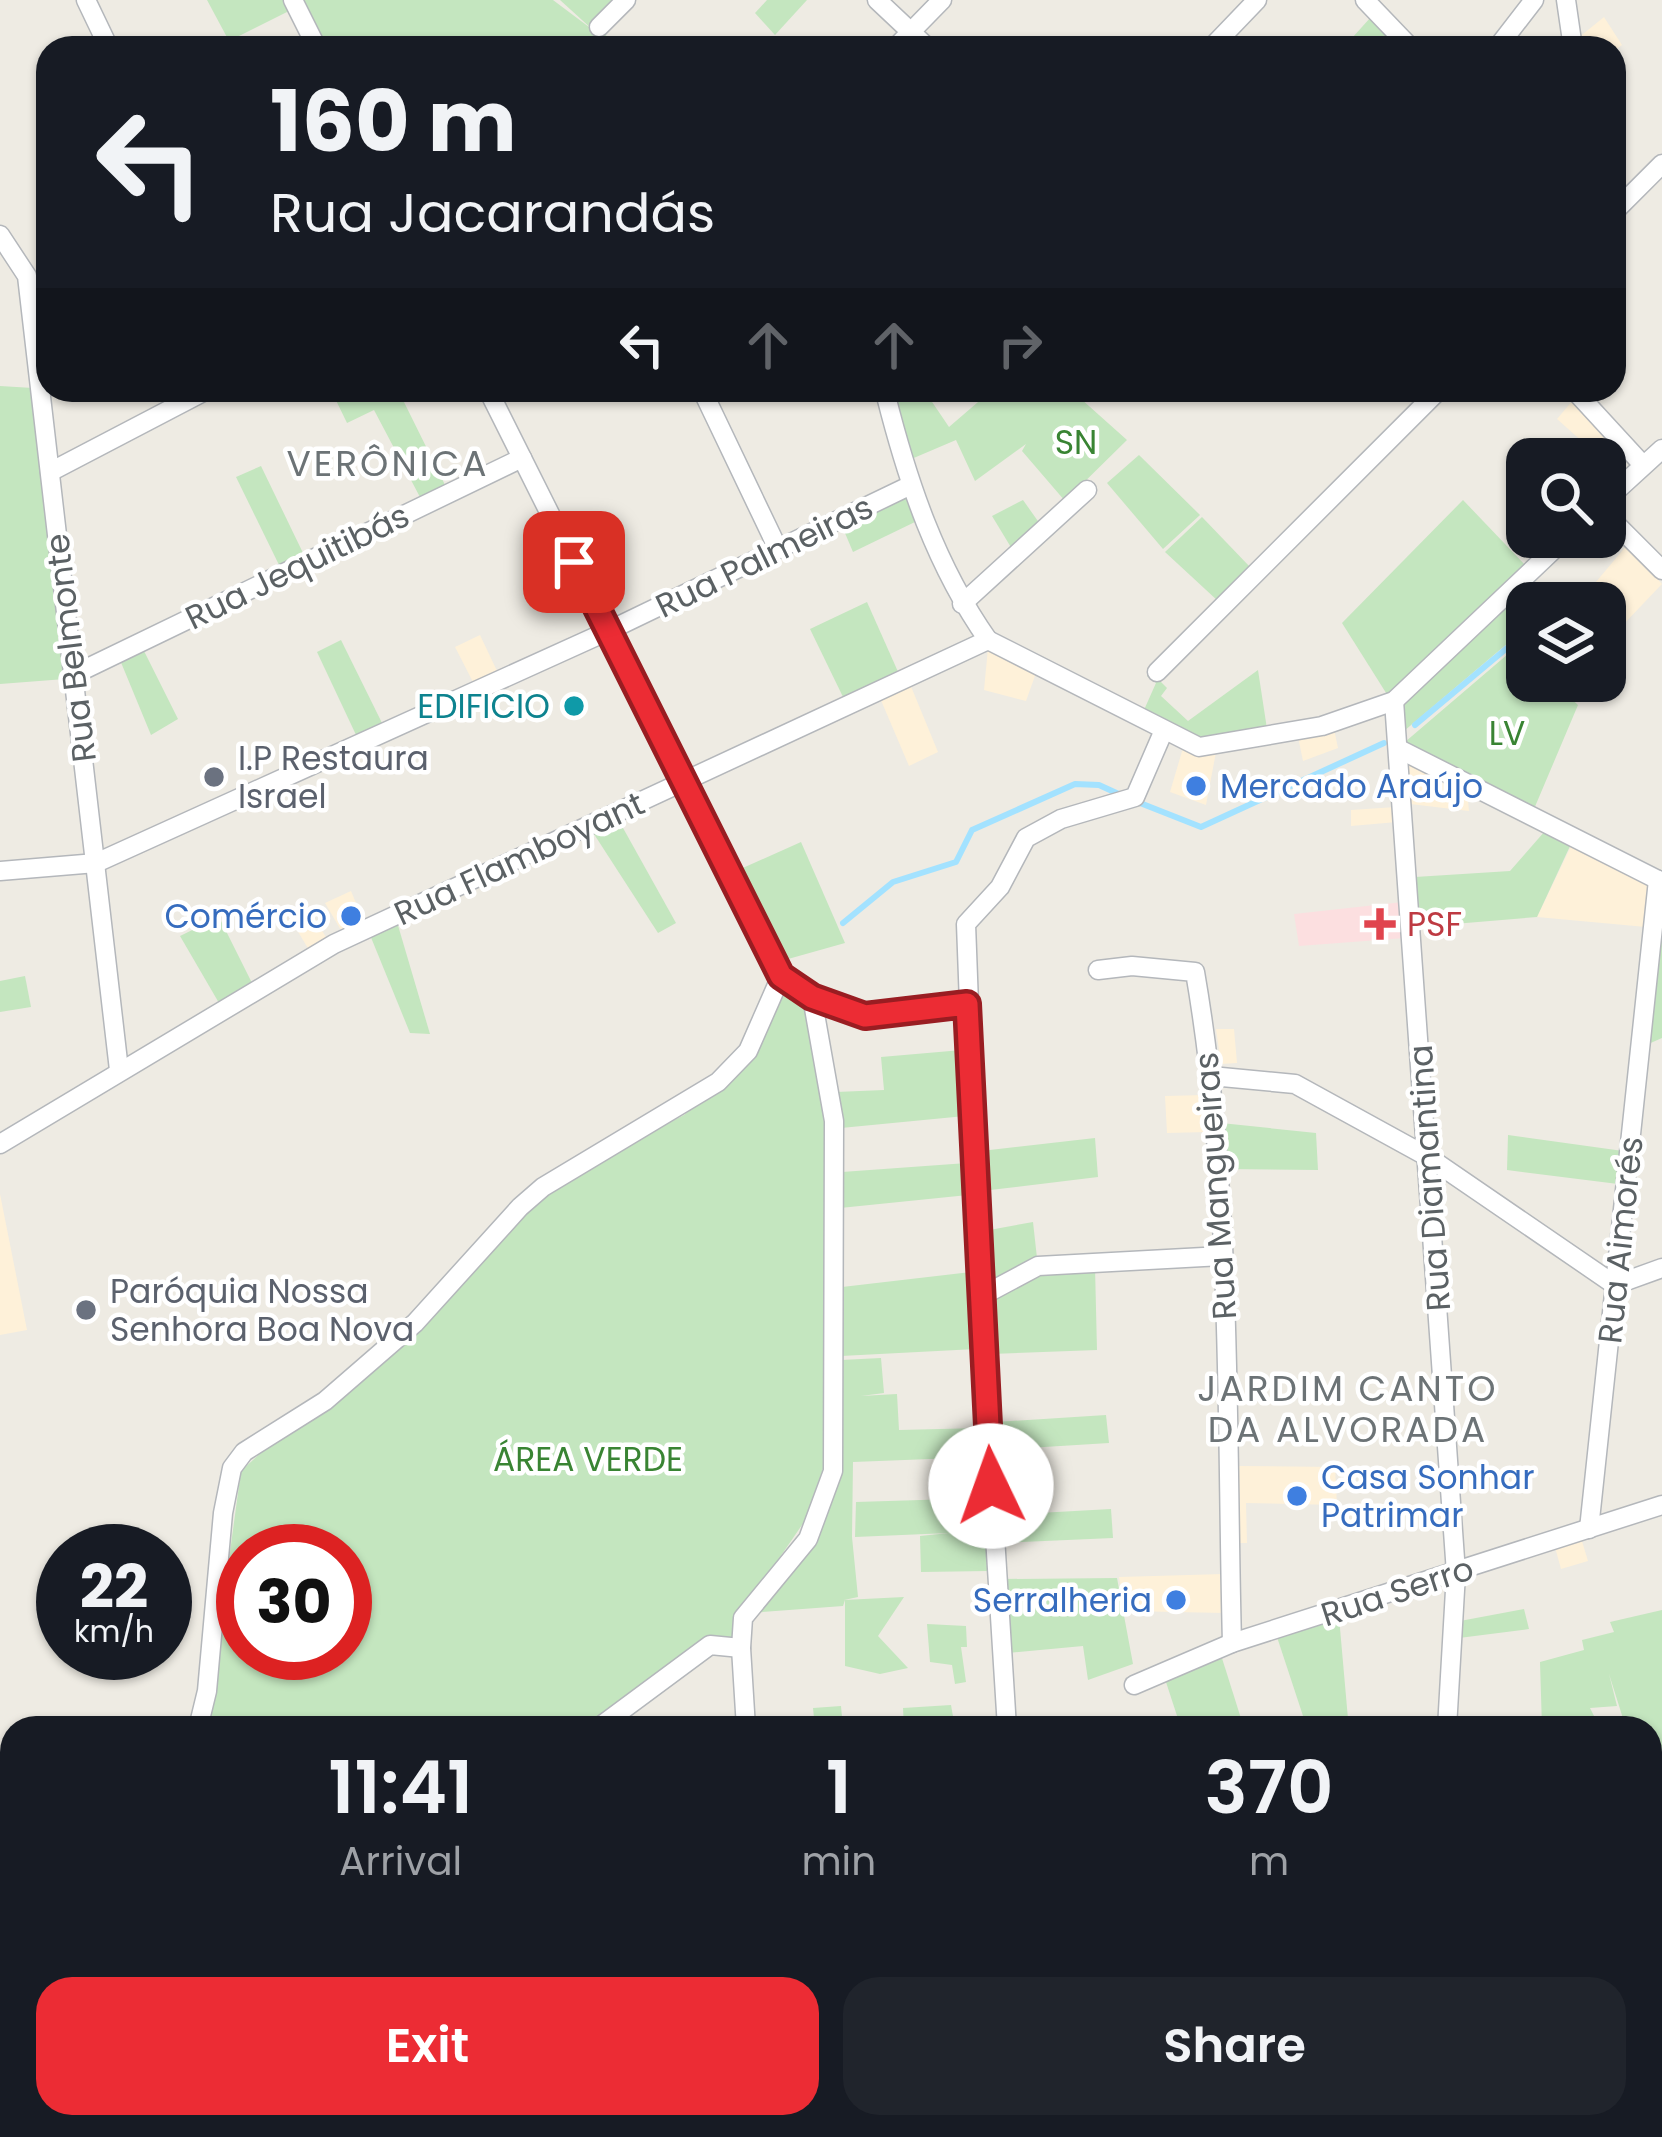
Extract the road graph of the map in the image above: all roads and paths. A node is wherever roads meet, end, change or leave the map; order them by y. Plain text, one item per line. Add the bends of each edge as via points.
1 (86, 0) edge
2 (293, 0) edge
3 (626, 0) edge
4 (878, 0) edge
5 (942, 0) edge
6 (1257, 0) edge
7 (1365, 0) edge
8 (1534, 0) edge
9 (1566, 0) edge
10 (599, 27) dead end
11 (911, 32) junction
12 (103, 36) edge
13 (311, 36) edge
14 (907, 36) edge
15 (915, 36) edge
16 (1222, 36) edge
17 (1400, 36) edge
18 (1506, 36) edge
19 (1571, 36) edge
20 (1662, 164) edge
21 (1626, 200) edge
22 (0, 235) edge
23 (36, 353) edge
24 (42, 402) edge
25 (184, 402) edge
26 (494, 402) edge
27 (708, 402) edge
28 (891, 402) edge
29 (1427, 402) edge
30 (1585, 402) edge
31 (1662, 448) edge
32 (522, 458) junction
33 (1643, 465) junction
34 (50, 472) junction
35 (1626, 481) edge
36 (909, 486) junction
37 (1087, 490) dead end
38 (1626, 534) edge
39 (778, 549) junction
40 (1545, 558) edge
41 (1662, 571) edge
42 (962, 604) junction
43 (608, 631) junction
44 (988, 640) junction
45 (1157, 672) dead end
46 (73, 675) junction
47 (1394, 701) junction
48 (1164, 730) junction
49 (1399, 749) junction
50 (684, 782) junction
51 (95, 863) junction
52 (0, 871) edge
53 (1660, 881) edge
54 (1097, 970) dead end
55 (781, 976) junction
56 (812, 997) junction
57 (967, 1004) junction
58 (1662, 1046) edge
59 (1640, 1055) junction
60 (119, 1070) junction
61 (1211, 1076) junction
62 (0, 1144) edge
63 (1428, 1157) junction
64 (1222, 1256) junction
65 (1662, 1268) edge
66 (1615, 1285) junction
67 (980, 1297) junction
68 (1662, 1505) edge
69 (1589, 1529) junction
70 (1456, 1573) junction
71 (1232, 1643) junction
72 (741, 1648) junction
73 (1134, 1685) dead end
74 (201, 1716) edge
75 (614, 1716) edge
76 (745, 1716) edge
77 (1006, 1716) edge
78 (1449, 1716) edge

1 - 12 street
2 - 13 street
3 - 10 street
4 - 11 street
5 - 11 street
6 - 16 street
7 - 17 street
8 - 18 street
9 - 19 street
11 - 14 street
11 - 15 street
20 - 21 street
22 - 23 street, Rua Belmonte via 27,276
24 - 34 street, Rua Belmonte
25 - 34 street
26 - 32 street
27 - 39 street
28 - 36 street
29 - 45 street
30 - 33 street
31 - 33 street
32 - 43 street
32 - 46 street, Rua Jequitibás
33 - 35 street
34 - 46 street, Rua Belmonte
36 - 39 street, Rua Palmeiras
36 - 42 street
37 - 42 street
38 - 41 street
39 - 43 street, Rua Palmeiras
40 - 47 street
42 - 44 street
43 - 50 street
43 - 51 street, Rua Palmeiras
44 - 48 street
44 - 50 street, Rua Flamboyant
46 - 51 street, Rua Belmonte
47 - 48 street via 1322,726 1199,748
47 - 49 street, Rua Diamantina
48 - 57 street via 1135,797 1026,838 1000,886 966,924
49 - 53 street
49 - 63 street, Rua Diamantina
50 - 55 street
50 - 60 street, Rua Flamboyant via 334,944
51 - 52 street, Rua Palmeiras
51 - 60 street, Rua Belmonte
53 - 59 street, Rua Aimorés
54 - 61 street, Rua Mangueiras via 1196,972
55 - 56 street
55 - 74 street via 739,1064 543,1187 415,1323 325,1401 244,1452 232,1468 223,1513
56 - 57 street via 865,1016
56 - 72 street via 834,1121 833,1471 808,1538 743,1618
57 - 67 street
58 - 59 street
59 - 66 street, Rua Aimorés
60 - 62 street, Rua Flamboyant
61 - 63 street via 1295,1084
61 - 64 street, Rua Mangueiras
63 - 66 street
63 - 70 street, Rua Diamantina
64 - 67 street via 1038,1266
64 - 71 street, Rua Mangueiras
65 - 66 street
66 - 69 street, Rua Aimorés
67 - 77 street
68 - 69 street, Rua Serro
69 - 70 street, Rua Serro
70 - 71 street, Rua Serro
70 - 78 street, Rua Diamantina
71 - 73 street, Rua Serro
72 - 75 street via 710,1646
72 - 76 street

